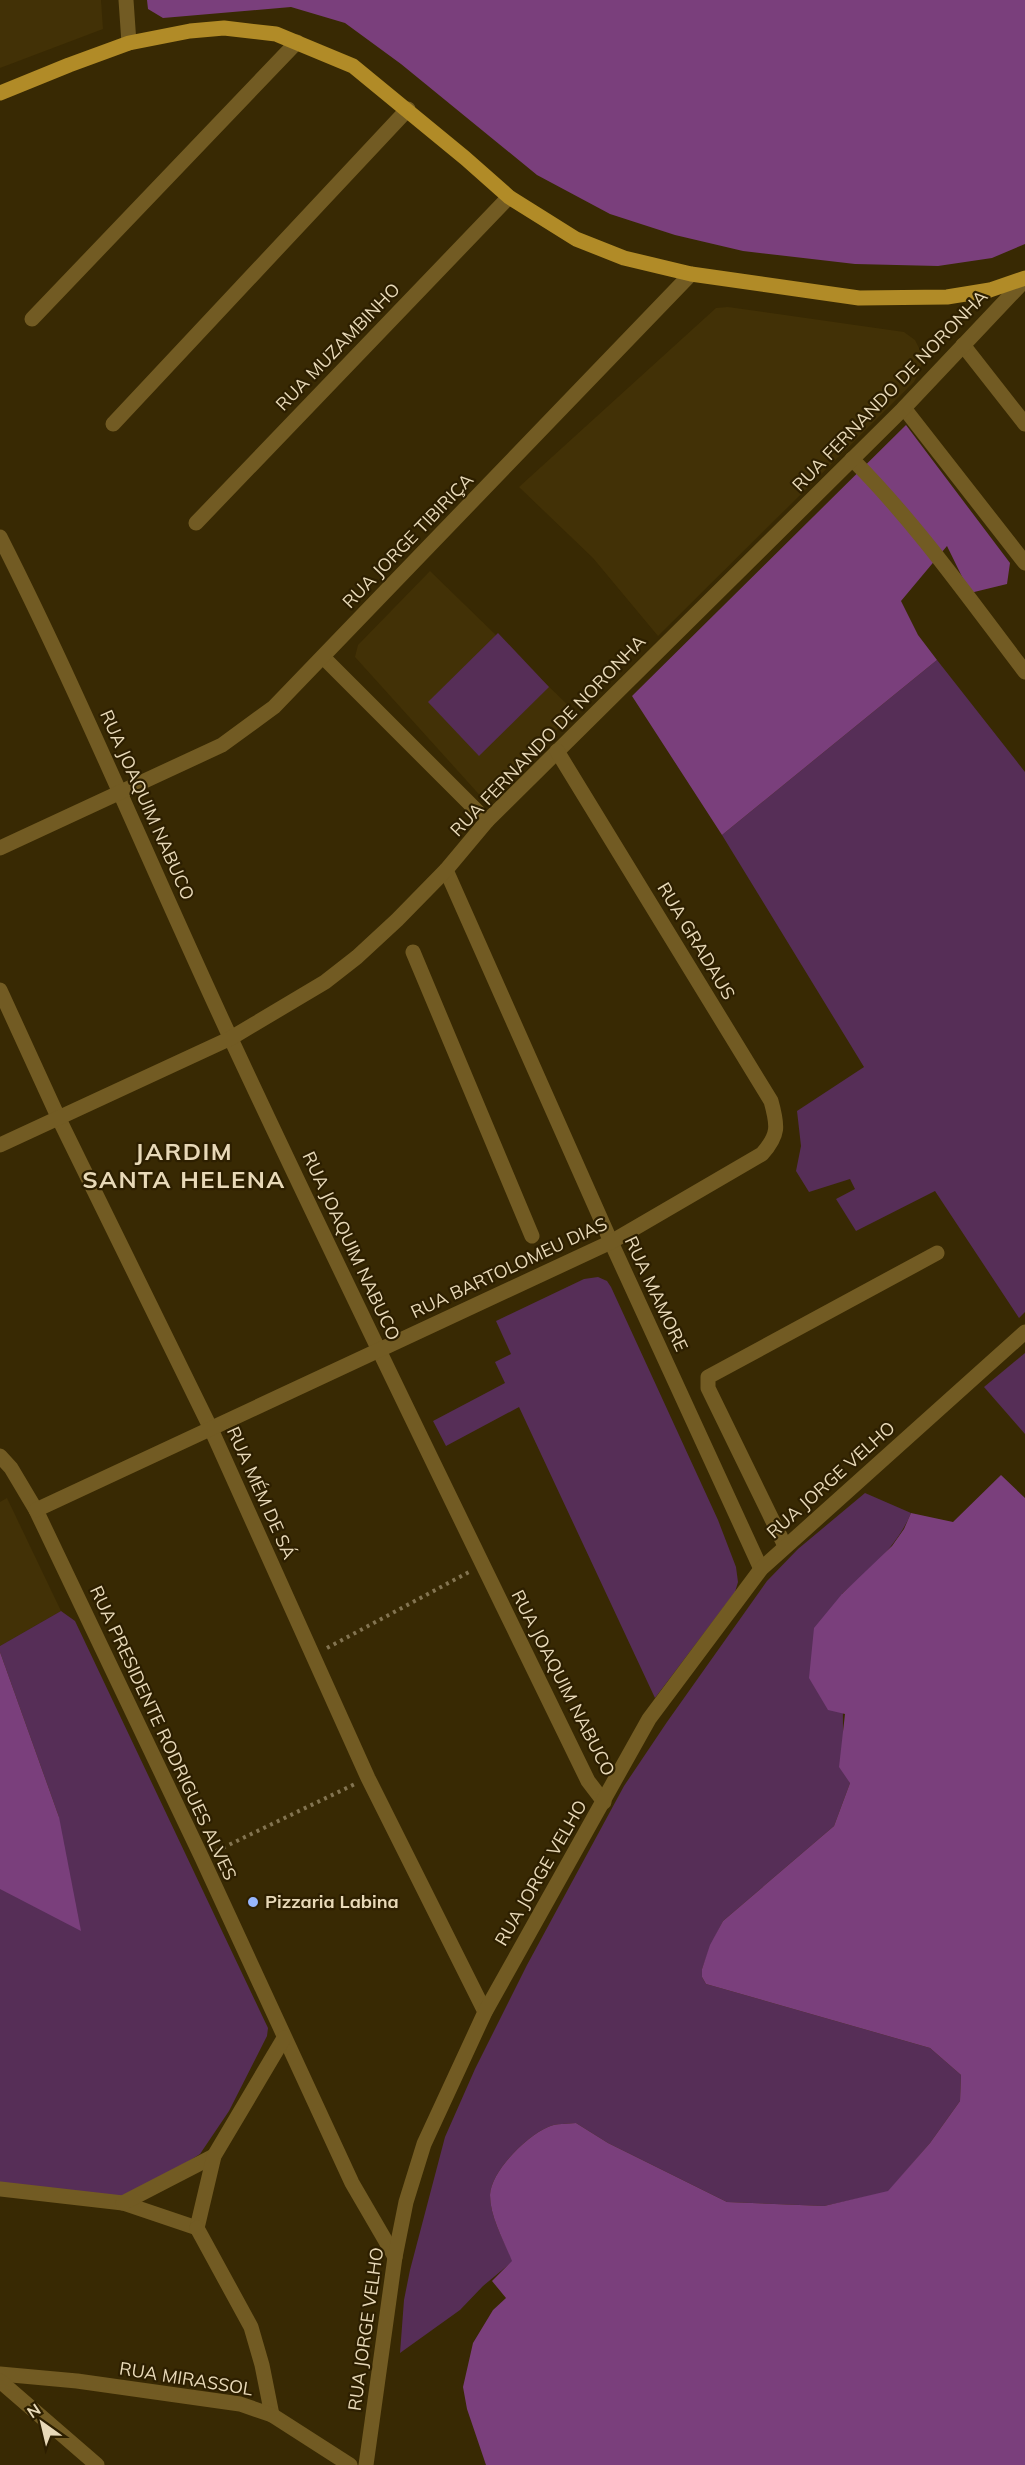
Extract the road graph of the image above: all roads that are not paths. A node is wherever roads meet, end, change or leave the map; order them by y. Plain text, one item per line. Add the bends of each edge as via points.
1 (126, 0) edge
2 (297, 42) junction
3 (129, 44) junction
4 (0, 93) edge
5 (408, 109) junction
6 (509, 197) junction
7 (691, 274) junction
8 (1025, 279) edge
9 (32, 319) dead end
10 (963, 345) junction
11 (904, 408) junction
12 (113, 424) dead end
13 (1025, 424) edge
14 (852, 459) junction
15 (196, 523) dead end
16 (0, 537) edge
17 (1025, 563) edge
18 (323, 657) junction
19 (1025, 672) edge
20 (557, 751) junction
21 (120, 791) junction
22 (487, 821) junction
23 (0, 848) edge
24 (446, 870) junction
25 (413, 952) dead end
26 (0, 990) edge
27 (231, 1038) junction
28 (59, 1119) junction
29 (0, 1145) edge
30 (762, 1154) joint
31 (532, 1236) dead end
32 (611, 1242) junction
33 (937, 1253) dead end
34 (1025, 1332) edge
35 (380, 1351) junction
36 (211, 1429) junction
37 (0, 1456) edge
38 (36, 1510) junction
39 (785, 1546) junction
40 (760, 1569) junction
41 (604, 1802) junction
42 (485, 2012) junction
43 (284, 2038) junction
44 (214, 2156) junction
45 (0, 2189) edge
46 (123, 2203) junction
47 (196, 2228) junction
48 (394, 2257) junction
49 (0, 2374) edge
50 (0, 2381) edge
51 (272, 2415) junction
52 (97, 2465) edge
53 (350, 2465) edge
54 (366, 2465) edge

1 - 3 street
2 - 3 main road via 276,34 224,28
2 - 5 main road via 353,66
2 - 9 street
3 - 4 main road
5 - 6 main road
5 - 12 street
6 - 7 main road via 576,239 624,258
6 - 15 street, RUA MUZAMBINHO
7 - 8 main road via 859,298 947,297
7 - 18 street, RUA JORGE TIBIRIÇA
8 - 10 street, RUA FERNANDO DE NORONHA
10 - 11 street, RUA FERNANDO DE NORONHA
10 - 13 street
11 - 14 street, RUA FERNANDO DE NORONHA
11 - 17 street
14 - 19 street via 927,544
14 - 20 street, RUA FERNANDO DE NORONHA
16 - 21 street, RUA JOAQUIM NABUCO
18 - 21 street, RUA JORGE TIBIRIÇA via 247,729 222,745
18 - 22 street
20 - 22 street, RUA FERNANDO DE NORONHA
20 - 30 street, RUA GRADAUS via 771,1101 776,1131
21 - 23 street, RUA JORGE TIBIRIÇA
21 - 27 street, RUA JOAQUIM NABUCO
22 - 24 street, RUA FERNANDO DE NORONHA
24 - 27 street, RUA FERNANDO DE NORONHA via 325,982
24 - 32 street, RUA MAMORE
25 - 31 street
26 - 28 street, RUA MÉM DE SÁ
27 - 28 street, RUA FERNANDO DE NORONHA
27 - 35 street, RUA JOAQUIM NABUCO
28 - 29 street, RUA FERNANDO DE NORONHA
28 - 36 street, RUA MÉM DE SÁ
30 - 32 street, RUA BARTOLOMEU DIAS
32 - 35 street, RUA BARTOLOMEU DIAS
32 - 40 street, RUA MAMORE
33 - 39 street via 708,1377 708,1388
34 - 39 street, RUA JORGE VELHO
35 - 36 street, RUA BARTOLOMEU DIAS
35 - 41 street, RUA JOAQUIM NABUCO via 588,1781
36 - 38 street, RUA BARTOLOMEU DIAS
36 - 42 street, RUA MÉM DE SÁ via 368,1778
37 - 38 street, RUA PRESIDENTE RODRIGUES ALVES
38 - 43 street, RUA PRESIDENTE RODRIGUES ALVES
39 - 40 street, RUA JORGE VELHO
40 - 41 street, RUA JORGE VELHO via 649,1719
41 - 42 street, RUA JORGE VELHO
42 - 48 street, RUA JORGE VELHO via 424,2144
43 - 44 street
43 - 48 street, RUA PRESIDENTE RODRIGUES ALVES via 352,2183
44 - 46 street
44 - 47 street
45 - 46 street
46 - 47 street
47 - 51 street via 251,2327
48 - 54 street, RUA JORGE VELHO
49 - 51 street, RUA MIRASSOL via 210,2399
50 - 52 street
51 - 53 street, RUA MIRASSOL

